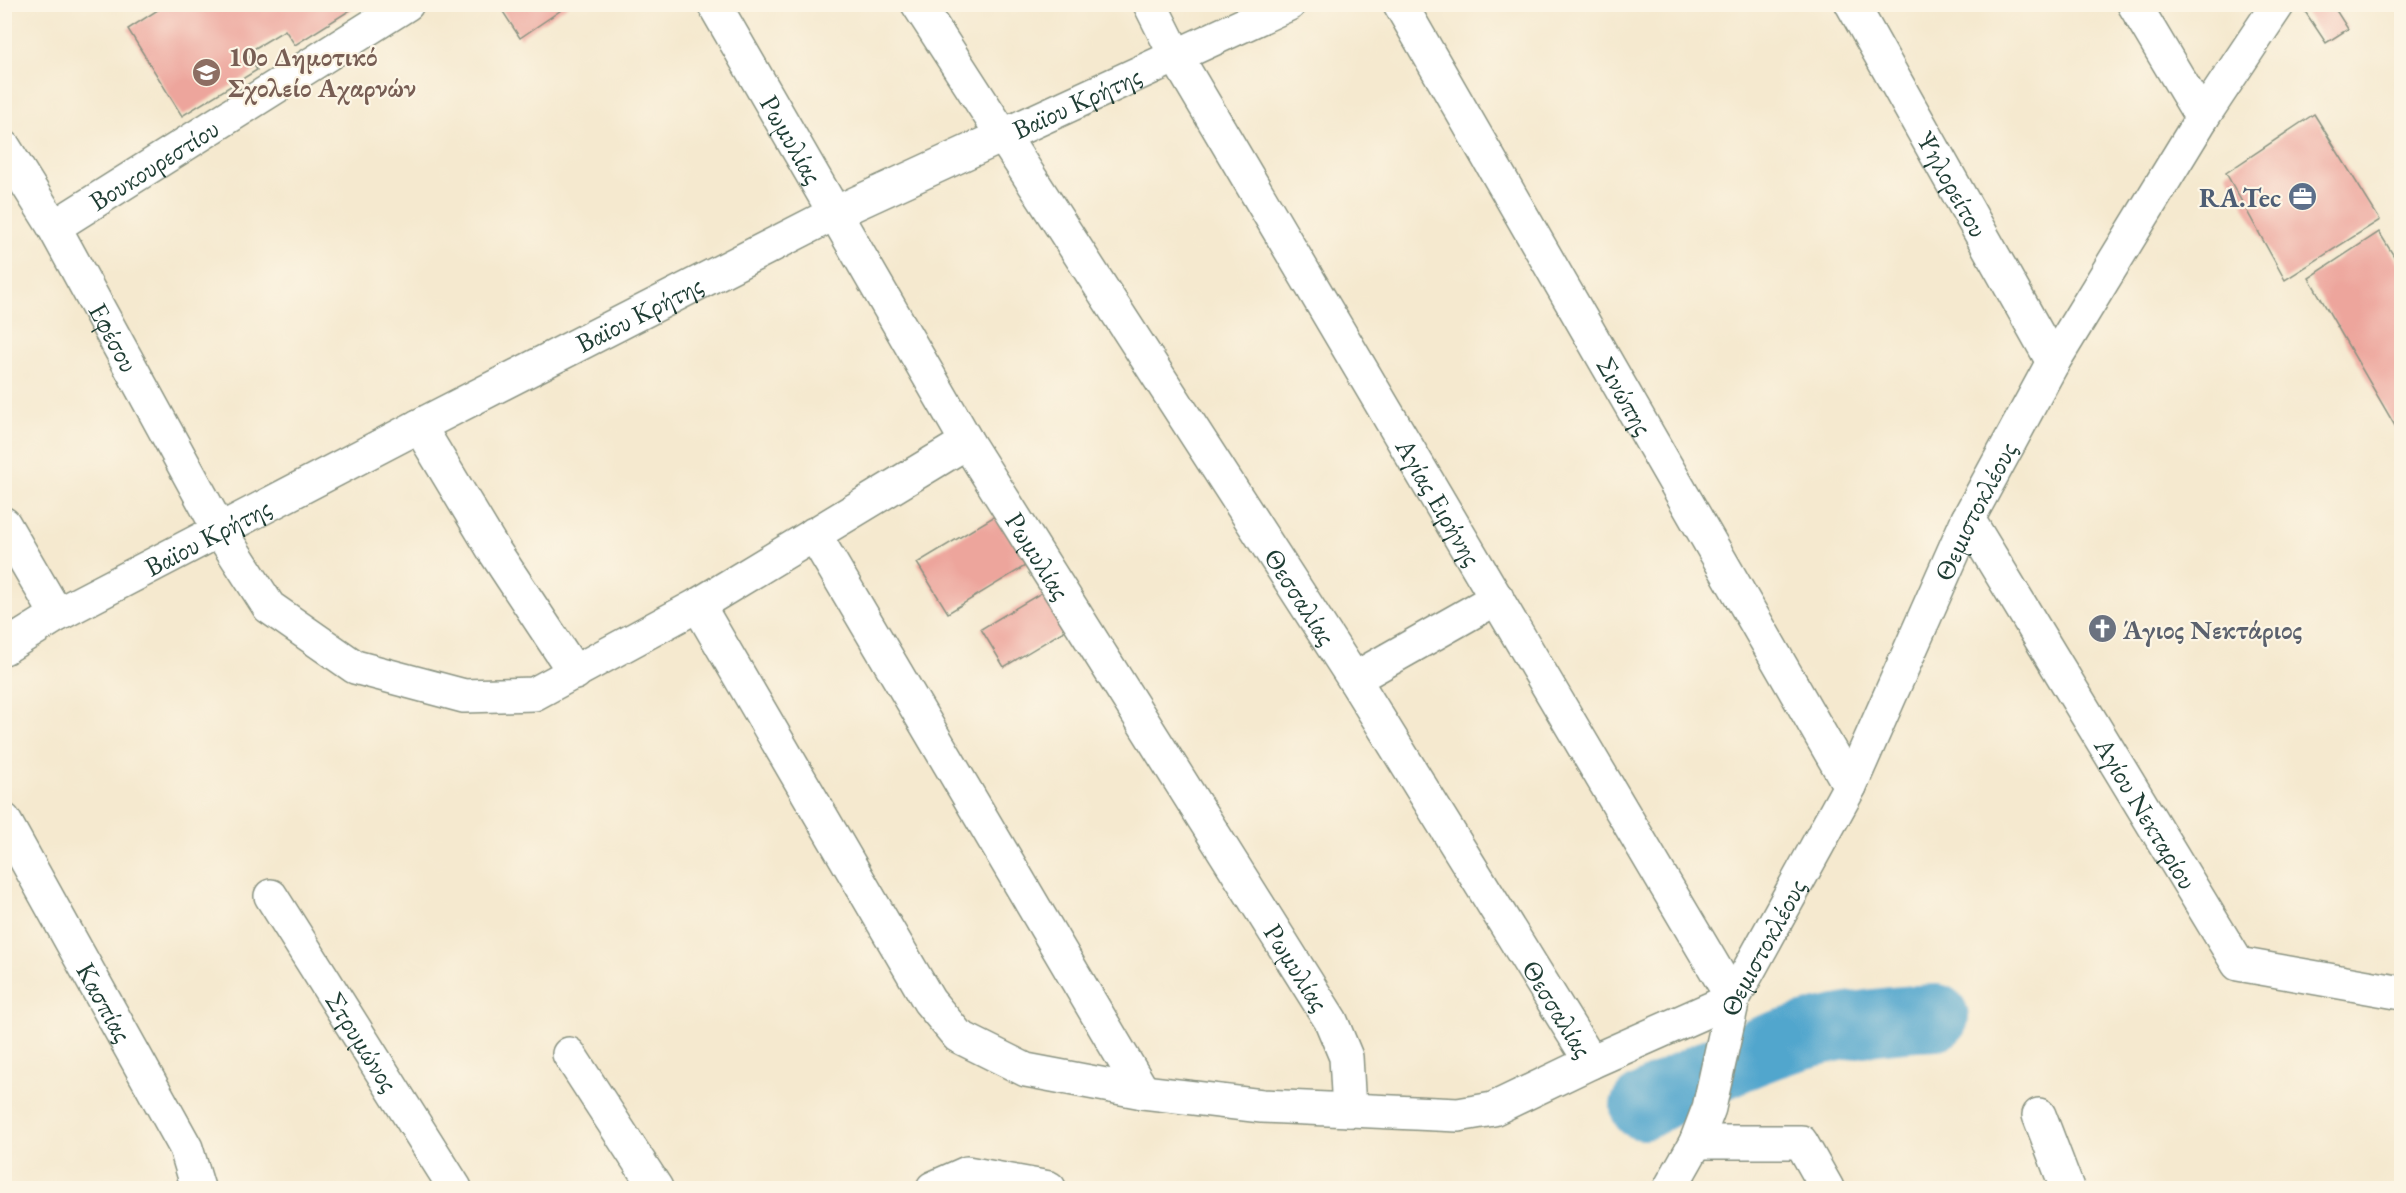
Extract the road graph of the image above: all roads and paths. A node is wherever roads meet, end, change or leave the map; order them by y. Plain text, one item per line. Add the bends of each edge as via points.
1 (407, 4) edge
2 (714, 4) edge
3 (918, 4) edge
4 (1150, 4) edge
5 (1289, 4) edge
6 (1400, 4) edge
7 (1852, 4) edge
8 (2134, 4) edge
9 (2278, 4) edge
10 (1176, 57) junction
11 (2202, 118) junction
12 (1003, 134) junction
13 (4, 147) edge
14 (835, 213) junction
15 (54, 227) junction
16 (2053, 362) junction
17 (419, 426) junction
18 (967, 442) junction
19 (1968, 519) junction
20 (4, 524) edge
21 (220, 531) junction
22 (814, 534) junction
23 (1497, 598) junction
24 (698, 605) junction
25 (57, 615) junction
26 (4, 648) edge
27 (575, 673) junction
28 (1354, 679) junction
29 (1850, 786) junction
30 (4, 820) edge
31 (271, 896) dead end
32 (2402, 993) edge
33 (1733, 999) junction
34 (569, 1054) dead end
35 (1591, 1062) junction
36 (1143, 1092) junction
37 (1349, 1110) junction
38 (2039, 1115) dead end
39 (1696, 1142) junction
40 (1047, 1187) edge
41 (198, 1188) edge
42 (455, 1188) edge
43 (656, 1188) edge
44 (933, 1188) edge
45 (1670, 1188) edge
46 (1827, 1188) edge
47 (2067, 1188) edge

1 - 15 street, Βουκουρεστίου
2 - 14 street, Ρωμυλίας
3 - 12 street, Θεσσαλίας
4 - 10 street, Αγίας Ειρήνης
5 - 10 street, Βαϊου Κρήτης
6 - 29 street, Σινώπης
7 - 16 street, Ψηλορείτου
8 - 11 street
9 - 11 street, Θεμιστοκλέους
10 - 12 street, Βαϊου Κρήτης
10 - 23 street, Αγίας Ειρήνης
11 - 16 street, Θεμιστοκλέους
12 - 14 street, Βαϊου Κρήτης
12 - 28 street, Θεσσαλίας
13 - 15 street, Εφέσου
14 - 17 street, Βαϊου Κρήτης
14 - 18 street, Ρωμυλίας
15 - 21 street, Εφέσου
16 - 19 street, Θεμιστοκλέους
17 - 21 street, Βαϊου Κρήτης
17 - 27 street
18 - 22 street, Εφέσου
18 - 37 street, Ρωμυλίας via 1331,1022 1346,1058
19 - 29 street, Θεμιστοκλέους
19 - 32 street, Αγίου Νεκταρίου via 2238,964
20 - 25 street
21 - 25 street, Βαϊου Κρήτης
21 - 27 street, Εφέσου via 269,607 355,667 464,696 534,694
22 - 24 street, Εφέσου
22 - 36 street
23 - 28 street
23 - 33 street, Αγίας Ειρήνης
24 - 27 street, Εφέσου
24 - 36 street via 929,1001 958,1036 1026,1070
25 - 26 street, Βαϊου Κρήτης
28 - 35 street, Θεσσαλίας
29 - 33 street, Θεμιστοκλέους
30 - 41 street, Κασπίας via 186,1149
31 - 42 street, Στρυμώνος
33 - 35 street, Θεσσαλίας
33 - 39 street, Θεμιστοκλέους via 1709,1108
34 - 43 street
35 - 37 street via 1493,1109 1458,1115
36 - 37 street via 1262,1106
38 - 47 street
39 - 45 street, Θεμιστοκλέους
39 - 46 street via 1801,1142
40 - 44 street via 966,1173

